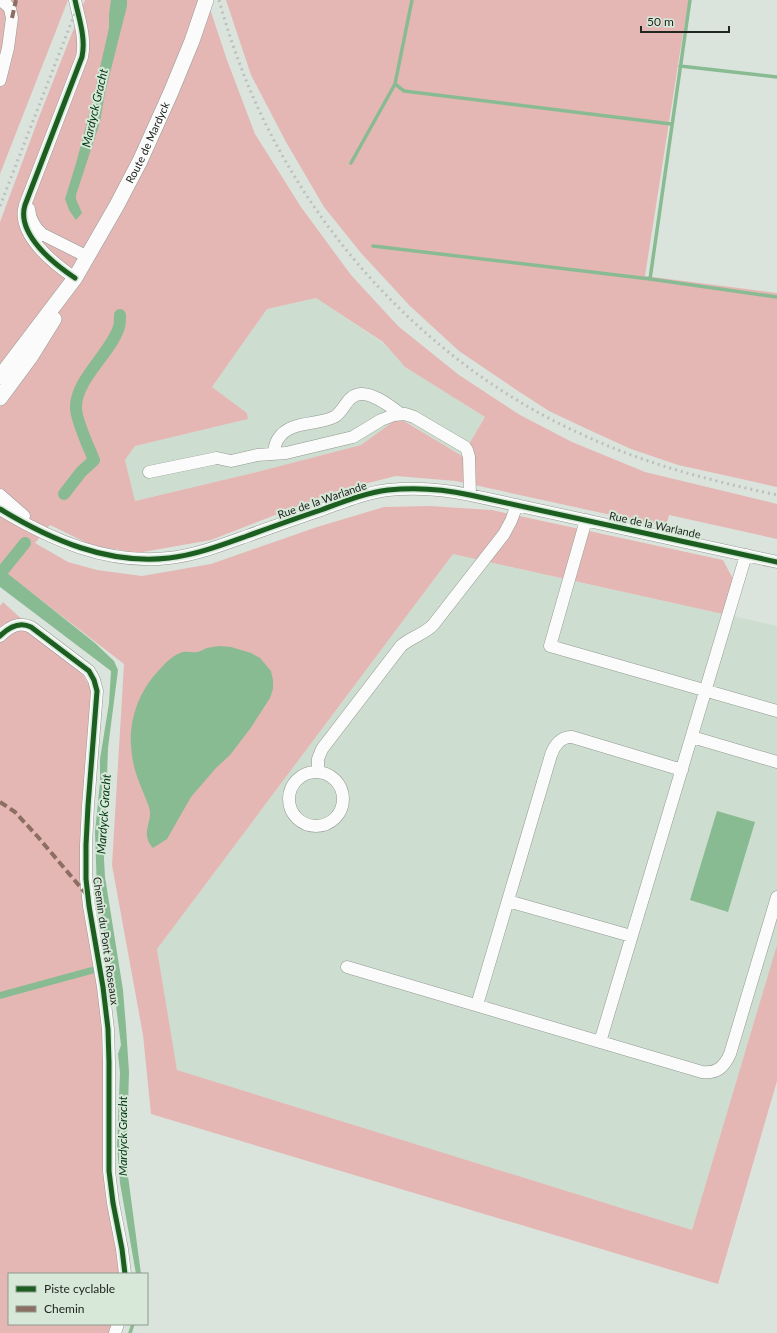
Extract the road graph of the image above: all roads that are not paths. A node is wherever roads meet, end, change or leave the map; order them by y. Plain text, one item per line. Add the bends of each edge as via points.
1 (0, 0) edge
2 (75, 0) edge
3 (206, 0) edge
4 (0, 80) edge
5 (30, 192) junction
6 (88, 257) junction
7 (75, 278) junction
8 (0, 377) edge
9 (0, 398) edge
10 (401, 414) junction
11 (273, 454) junction
12 (149, 472) dead end
13 (0, 495) edge
14 (470, 495) junction
15 (517, 505) junction
16 (0, 510) edge
17 (586, 520) junction
18 (60, 540) junction
19 (746, 555) junction
20 (777, 562) edge
21 (0, 636) edge
22 (706, 690) junction
23 (777, 711) edge
24 (692, 737) junction
25 (777, 762) edge
26 (682, 770) junction
27 (318, 772) junction
28 (777, 897) edge
29 (508, 901) junction
30 (631, 936) junction
31 (347, 967) dead end
32 (477, 1006) junction
33 (600, 1042) junction
34 (125, 1273) edge

1 - 4 street via 8,5 12,18
2 - 5 street via 84,49
3 - 6 main road, Route de Mardyck via 177,79 149,142
5 - 6 street via 29,212 36,228 46,237
5 - 7 street via 23,212 28,232 49,259
6 - 7 main road, Route de Mardyck
7 - 8 main road, Route de Mardyck
7 - 9 main road, Route de Mardyck via 38,345
10 - 11 street via 384,418 350,438
10 - 11 street via 373,396 357,394 351,397 334,417 290,428 278,439
10 - 14 street via 414,417 465,447 469,456
11 - 12 street via 231,461 217,458
13 - 18 street, Rue de la Warlande via 30,521
14 - 15 street, Rue de la Warlande
14 - 18 street, Rue de la Warlande via 424,489 376,492 217,547 169,558 103,555
15 - 17 street, Rue de la Warlande
15 - 27 street via 504,534 433,625 422,635 401,646 322,749 318,759
16 - 18 street, Rue de la Warlande
17 - 19 street, Rue de la Warlande
17 - 22 street via 550,646
19 - 20 street, Rue de la Warlande
19 - 22 street
21 - 34 street, Chemin du Pont à Roseaux via 14,626 22,624 31,627 85,668 92,675 96,685 98,697 86,858 89,906 102,976 108,1029 109,1171
22 - 23 street
22 - 24 street
24 - 25 street
24 - 26 street
26 - 29 street via 568,736 560,740 551,755
26 - 30 street
27 - 27 street via 305,774 298,779 292,786 289,799 290,808 298,819 314,826 331,822 340,812 343,803 343,794 338,782 327,774
28 - 33 street via 730,1054 720,1069 712,1073 702,1072
29 - 30 street
29 - 32 street
30 - 33 street
31 - 32 street
32 - 33 street

